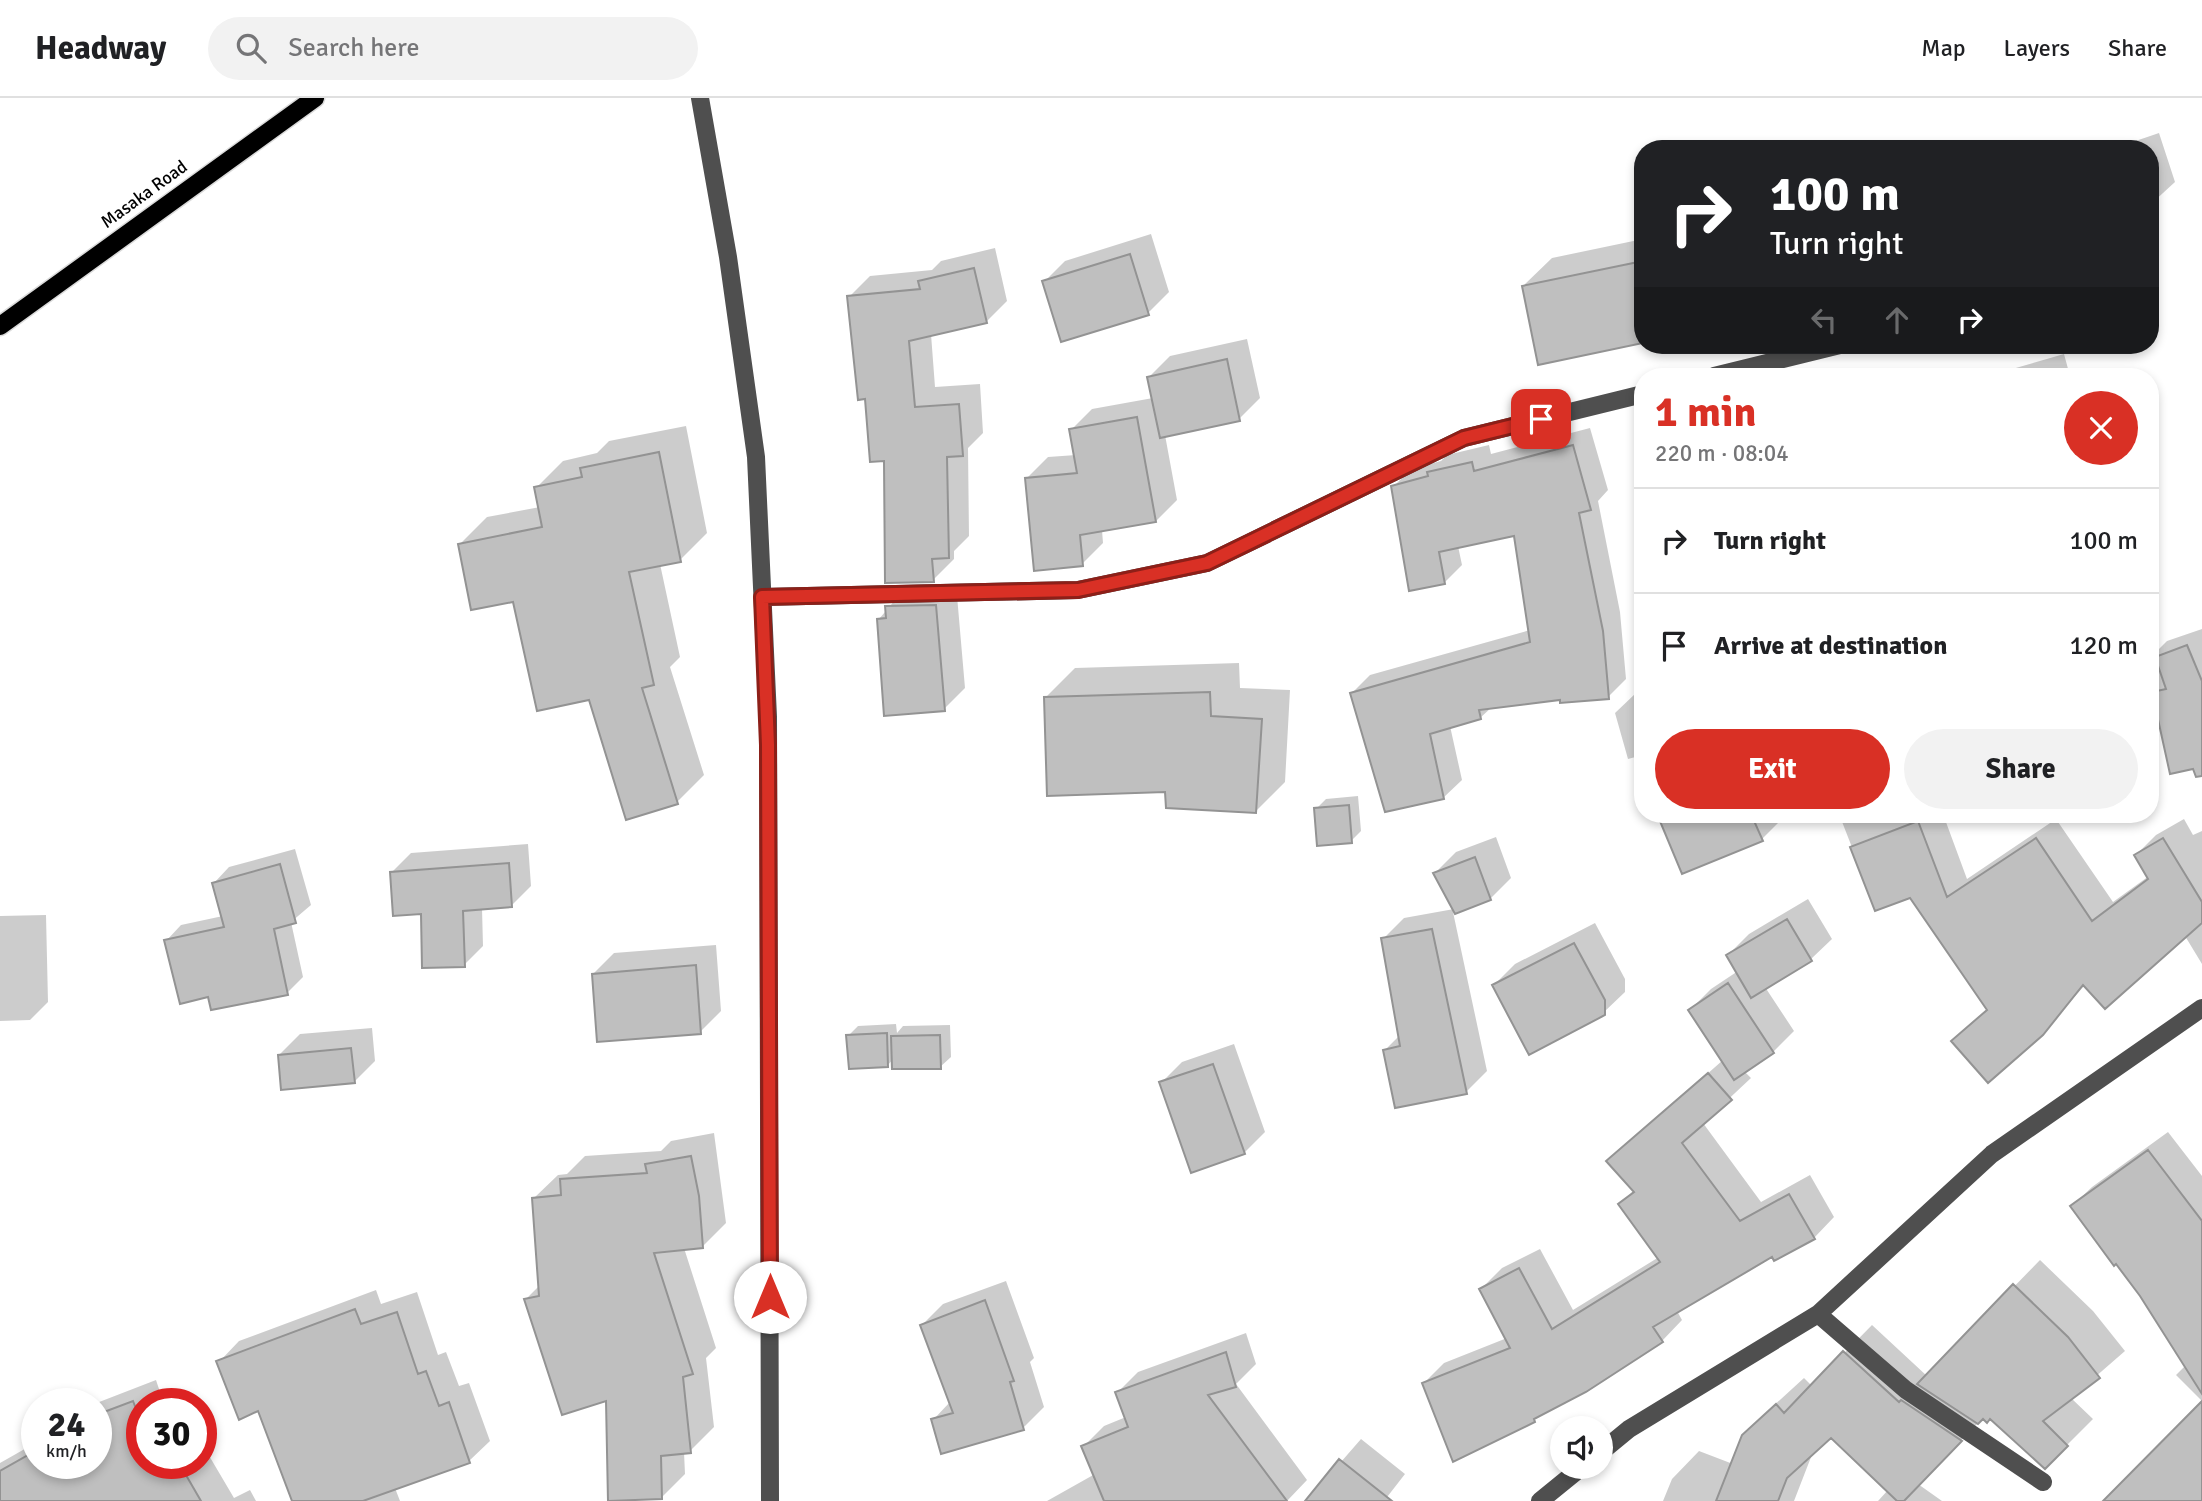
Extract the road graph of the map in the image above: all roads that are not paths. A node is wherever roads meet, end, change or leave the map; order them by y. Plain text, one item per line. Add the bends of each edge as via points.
1 (315, 98) edge
2 (700, 98) edge
3 (0, 326) edge
4 (1803, 354) edge
5 (1747, 368) edge
6 (1634, 396) edge
7 (762, 597) junction
8 (2202, 1008) edge
9 (1818, 1314) junction
10 (1613, 1442) edge
11 (1567, 1479) edge
12 (2043, 1482) dead end
13 (770, 1501) edge
14 (1540, 1501) edge

1 - 3 main road, Masaka Road
2 - 7 street via 756,457
4 - 5 street
6 - 7 street via 1464,438 1207,563 1078,590
7 - 13 street via 768,745
8 - 9 street via 1992,1154
9 - 10 street
9 - 12 street via 1906,1390
11 - 14 street

